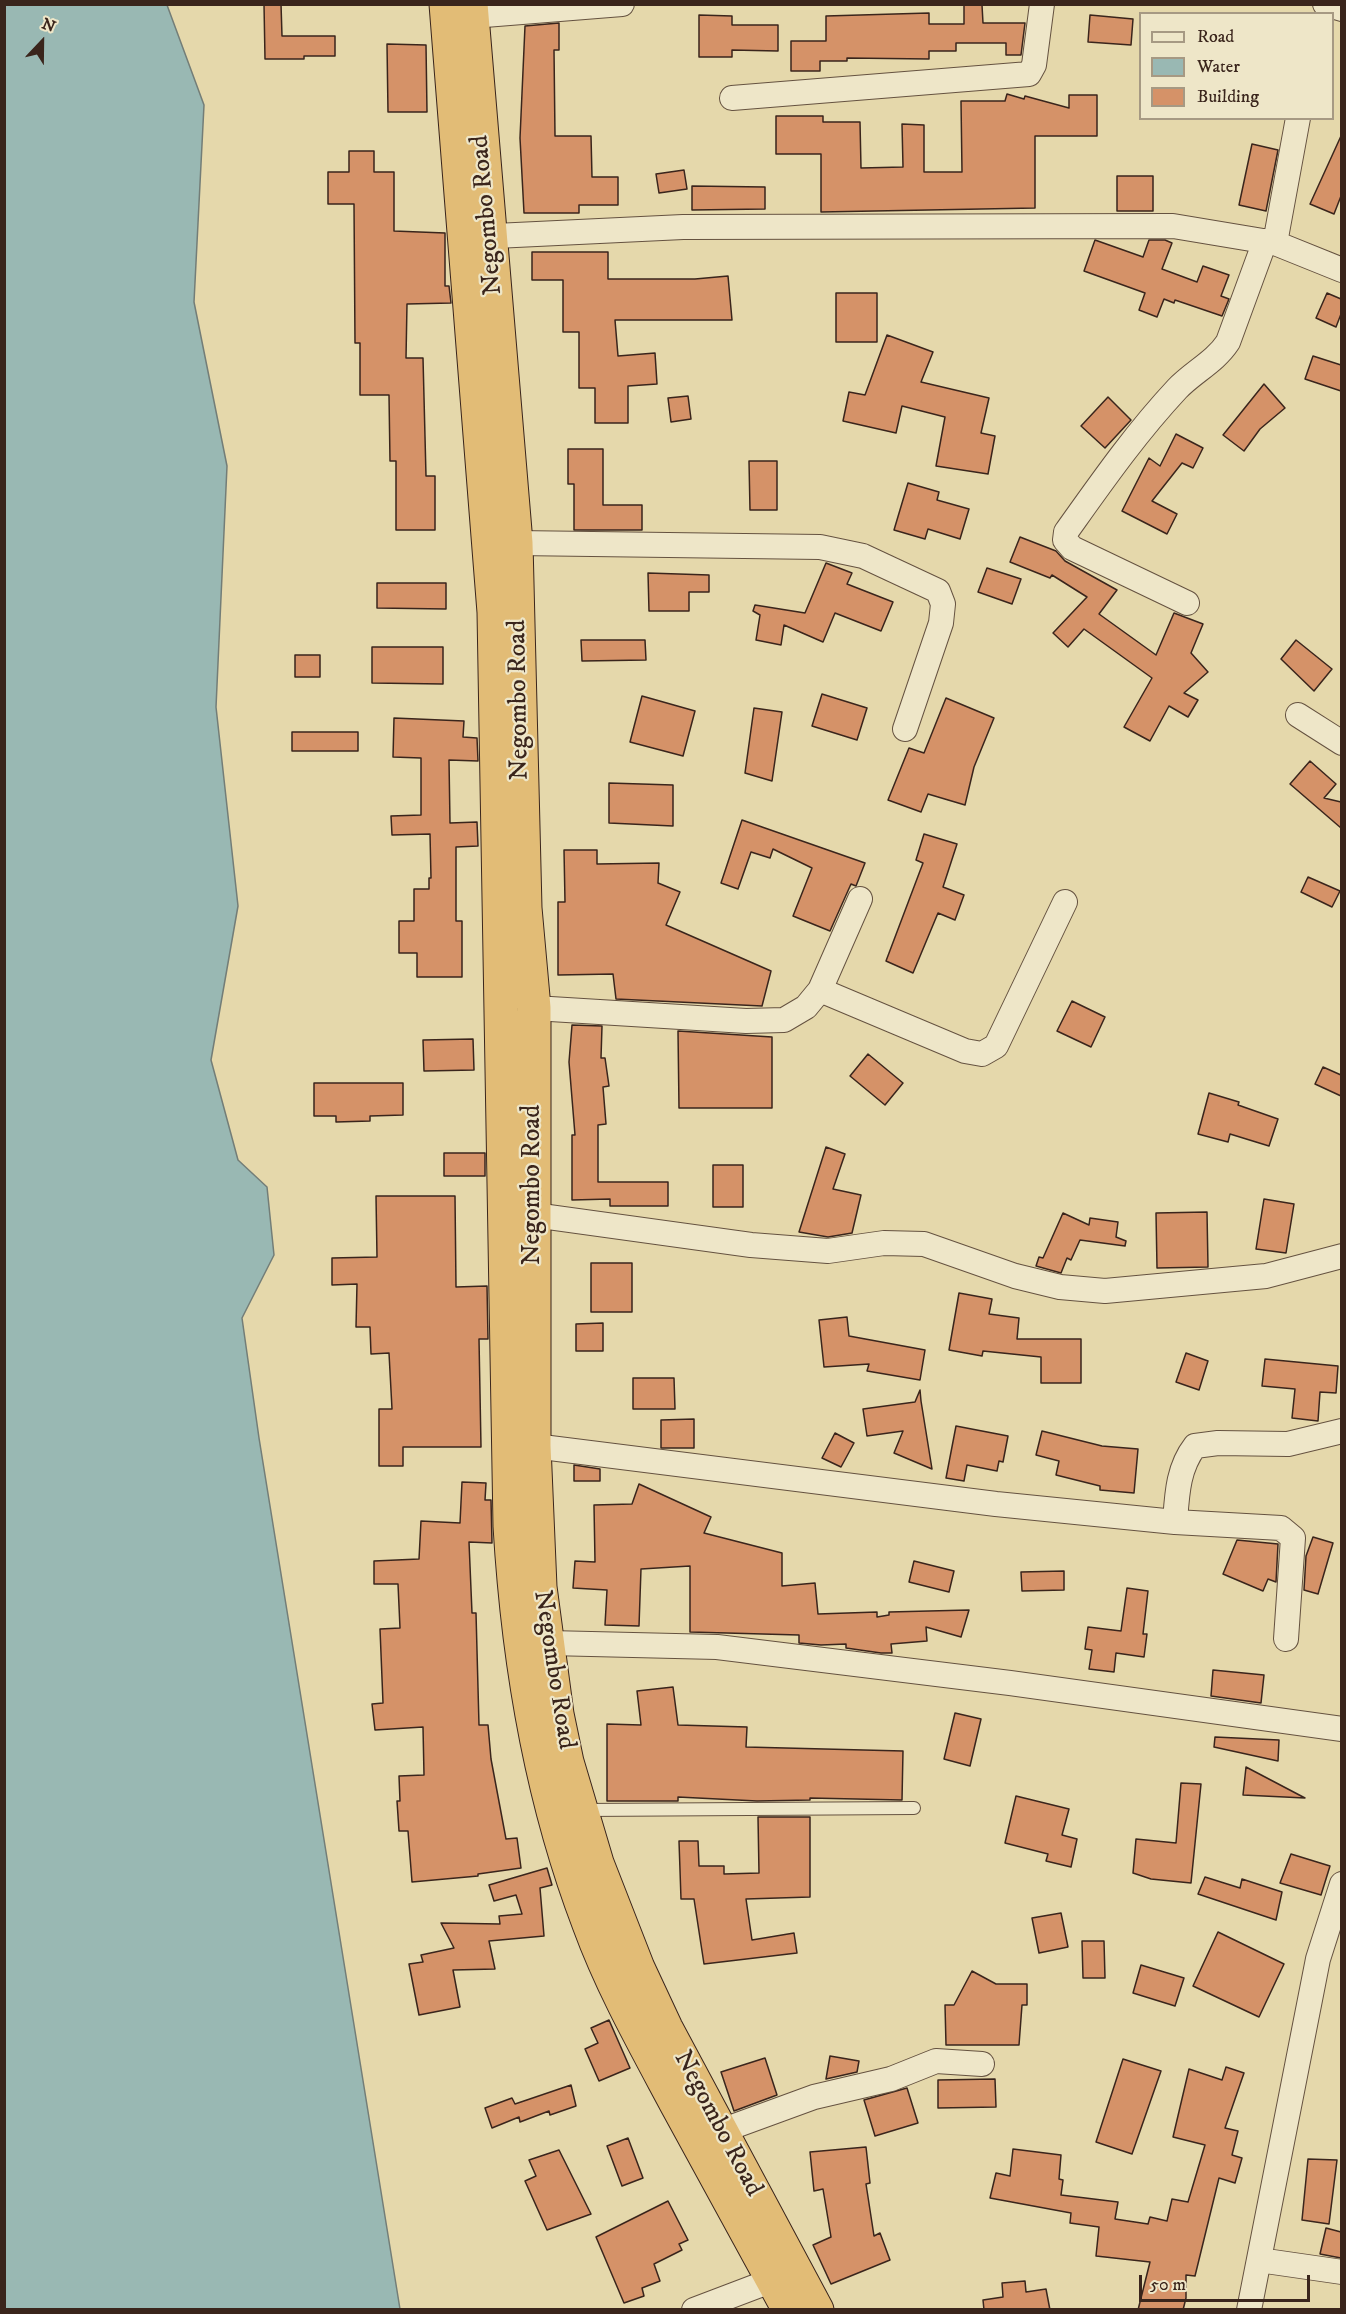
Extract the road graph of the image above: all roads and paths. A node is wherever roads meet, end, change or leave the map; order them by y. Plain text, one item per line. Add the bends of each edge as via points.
1 (622, 4) edge
2 (1042, 4) edge
3 (1325, 4) edge
4 (463, 8) edge
5 (1341, 9) edge
6 (732, 98) dead end
7 (1298, 120) edge
8 (478, 237) junction
9 (1270, 242) junction
10 (1341, 270) edge
11 (516, 543) junction
12 (1187, 603) dead end
13 (1298, 715) dead end
14 (906, 729) dead end
15 (1341, 743) edge
16 (860, 899) dead end
17 (1065, 902) dead end
18 (820, 990) junction
19 (534, 1008) junction
20 (520, 1216) junction
21 (1341, 1256) edge
22 (1341, 1431) edge
23 (522, 1447) junction
24 (1175, 1522) junction
25 (1286, 1639) dead end
26 (549, 1643) junction
27 (1341, 1729) edge
28 (914, 1808) dead end
29 (583, 1810) junction
30 (1341, 1884) edge
31 (982, 2064) dead end
32 (721, 2131) junction
33 (1259, 2260) junction
34 (1341, 2272) edge
35 (773, 2280) junction
36 (694, 2310) edge
37 (789, 2310) edge
38 (817, 2310) edge
39 (1249, 2310) edge

1 - 4 street
2 - 6 street via 1035,65 1029,74
3 - 5 street
4 - 8 highway, Negombo Road
7 - 9 street
8 - 9 street via 683,226 1173,226
8 - 11 highway, Negombo Road
8 - 20 highway, Negombo Road via 494,612 494,763
9 - 10 street
9 - 12 street via 1224,349 1163,405 1117,459 1066,532 1065,540 1072,548
11 - 14 street via 820,547 863,556 938,591 943,604 941,623
11 - 19 highway, Negombo Road via 525,908
13 - 15 street
16 - 18 street
17 - 18 street via 996,1046 982,1054 965,1051
18 - 19 street via 806,1007 784,1020
19 - 20 highway, Negombo Road
20 - 21 street via 828,1251 884,1243 924,1244 1015,1276 1060,1287 1105,1291 1266,1275
20 - 23 highway, Negombo Road
22 - 24 street via 1288,1444 1195,1446 1184,1460
23 - 24 street
23 - 26 highway, Negombo Road
23 - 35 highway, Negombo Road via 510,1526 520,1650 531,1716 572,1878 589,1926 642,2040
24 - 25 street via 1281,1528 1293,1538
26 - 27 street via 717,1647
26 - 29 highway, Negombo Road via 559,1723
28 - 29 lane
29 - 32 highway, Negombo Road via 597,1863 638,1968
30 - 33 street via 1318,1959
31 - 32 street via 936,2061 891,2079 814,2097
32 - 38 highway, Negombo Road
33 - 34 street
33 - 39 street
35 - 36 street
35 - 37 highway, Negombo Road

